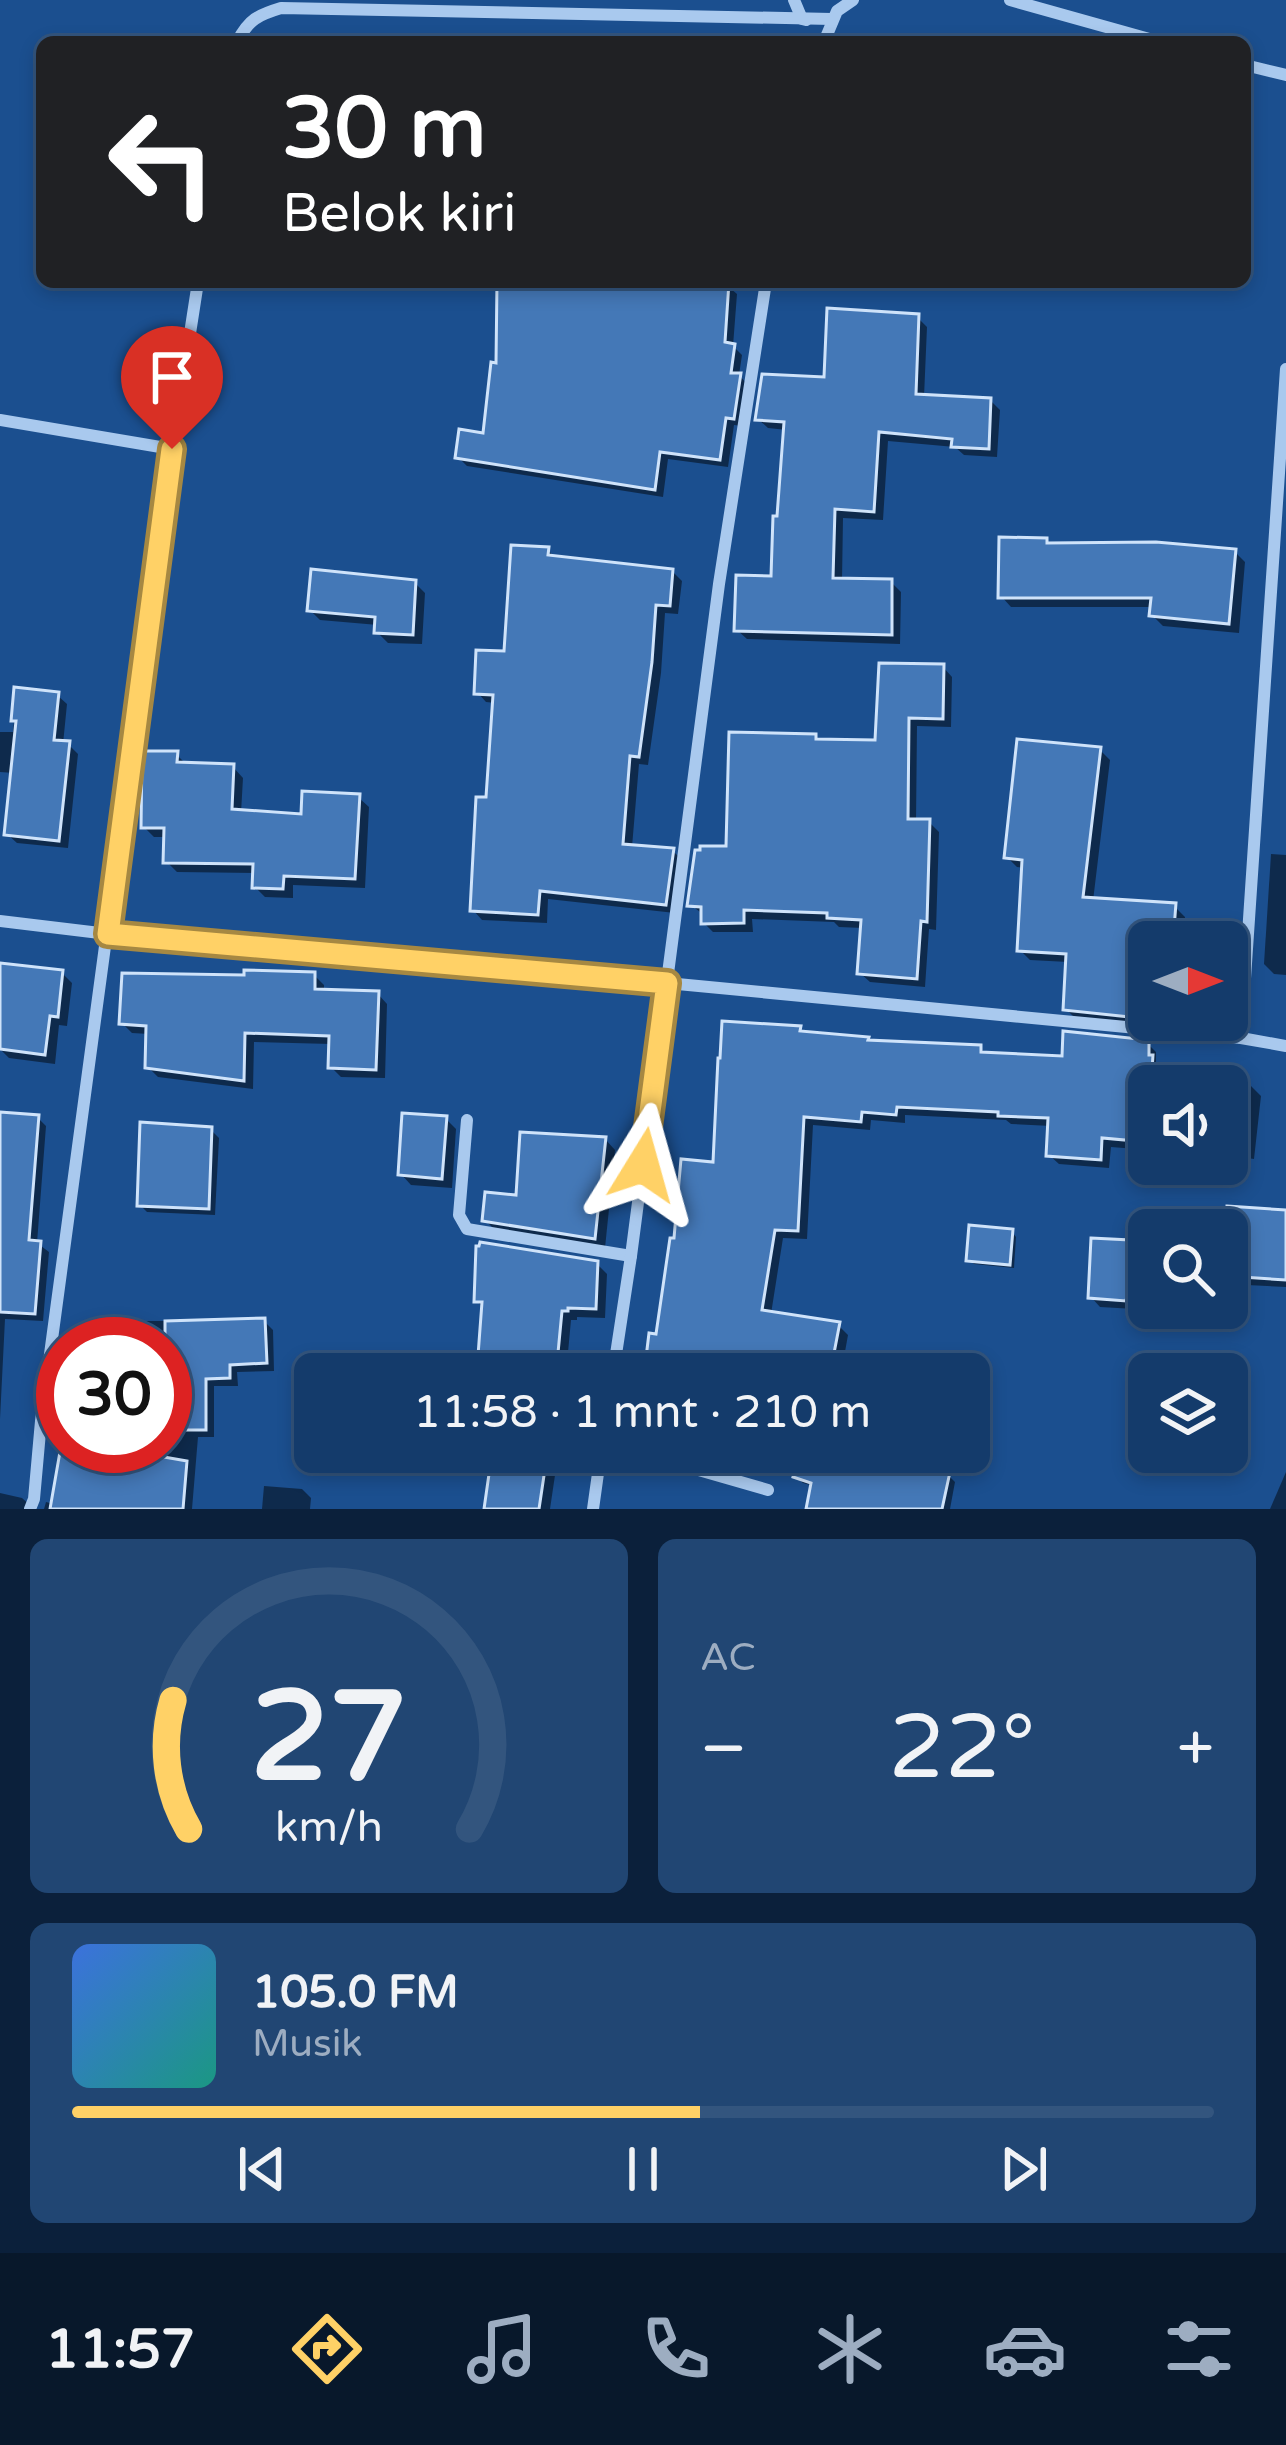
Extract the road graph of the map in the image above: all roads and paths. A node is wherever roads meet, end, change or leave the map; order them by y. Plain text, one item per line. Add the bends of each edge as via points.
1 (794, 0) edge
2 (853, 0) edge
3 (1010, 0) edge
4 (802, 19) junction
5 (828, 30) edge
6 (240, 36) edge
7 (1139, 36) edge
8 (1251, 66) edge
9 (1286, 75) edge
10 (197, 288) edge
11 (765, 288) edge
12 (1286, 369) edge
13 (0, 420) edge
14 (172, 449) junction
15 (0, 921) edge
16 (108, 934) junction
17 (1248, 934) edge
18 (667, 983) junction
19 (1128, 1027) edge
20 (1248, 1039) edge
21 (1286, 1046) edge
22 (467, 1120) dead end
23 (631, 1256) junction
24 (616, 1353) edge
25 (598, 1473) edge
26 (709, 1473) edge
27 (768, 1490) dead end
28 (30, 1509) edge
29 (592, 1509) edge

1 - 4 street
2 - 5 street
3 - 7 street
4 - 5 street
4 - 6 street via 281,8 257,15
8 - 9 street
10 - 14 street
11 - 18 street
12 - 17 street
13 - 14 street
14 - 16 street
15 - 16 street
16 - 18 street
16 - 28 street
18 - 19 street
18 - 23 street
20 - 21 street
22 - 23 street via 459,1215 467,1228
23 - 24 street
25 - 29 street
26 - 27 street

